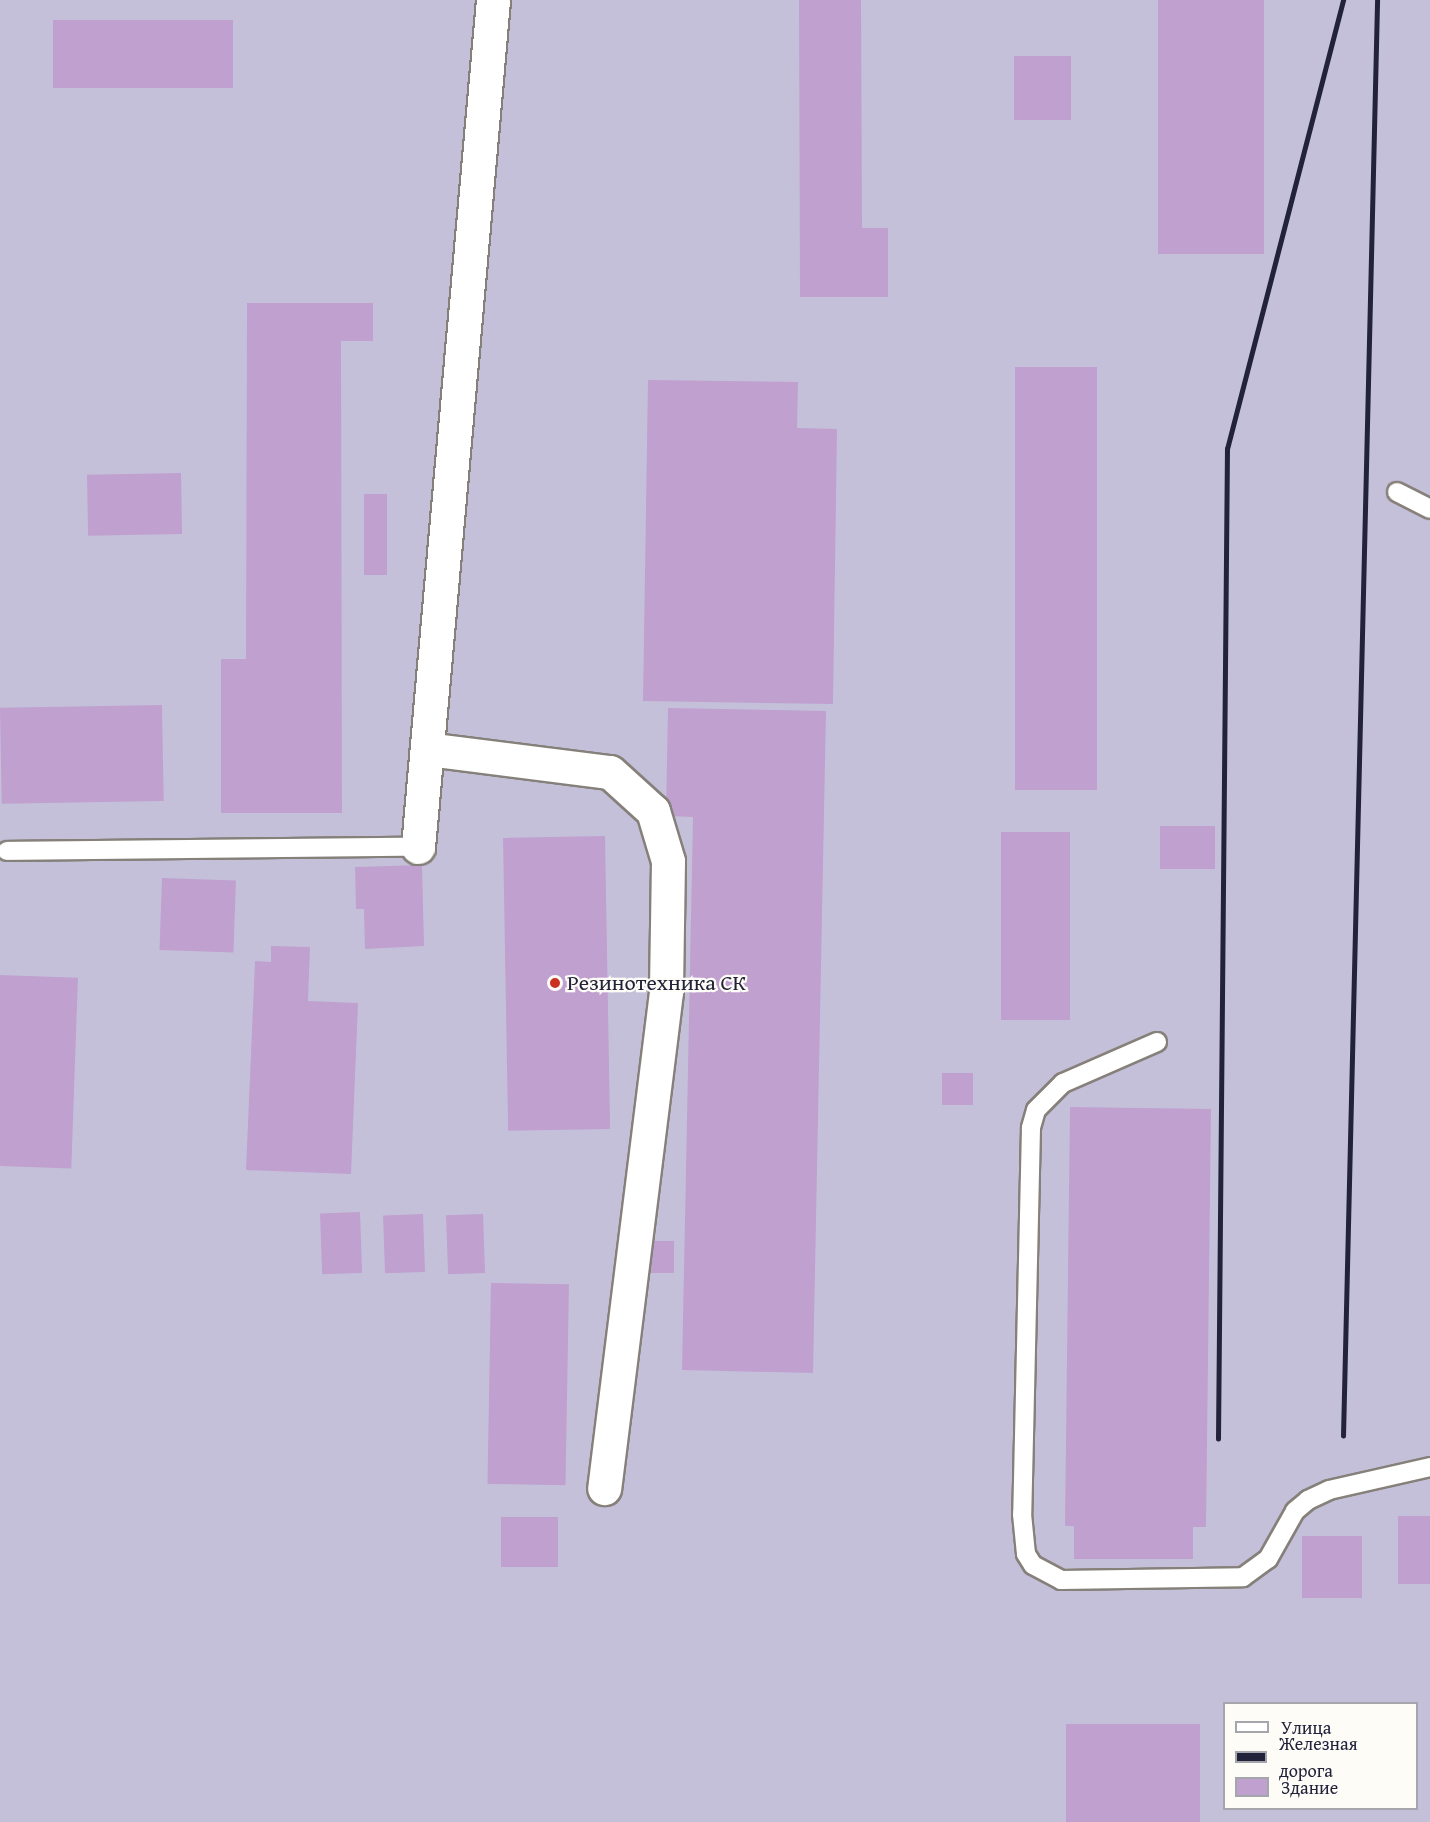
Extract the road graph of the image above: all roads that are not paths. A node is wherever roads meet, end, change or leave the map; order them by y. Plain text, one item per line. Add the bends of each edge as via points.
1 (493, 0) edge
2 (1397, 492) dead end
3 (1430, 509) edge
4 (427, 749) junction
5 (418, 847) joint
6 (7, 851) dead end
7 (1157, 1042) dead end
8 (1430, 1467) edge
9 (604, 1488) dead end

1 - 4 street
2 - 3 lane
4 - 5 street
4 - 9 street via 610,772 653,811 668,861 666,992
5 - 6 lane
7 - 8 lane via 1063,1083 1036,1110 1031,1128 1022,1514 1026,1554 1033,1565 1061,1580 1242,1577 1268,1560 1295,1511 1308,1500 1329,1490

